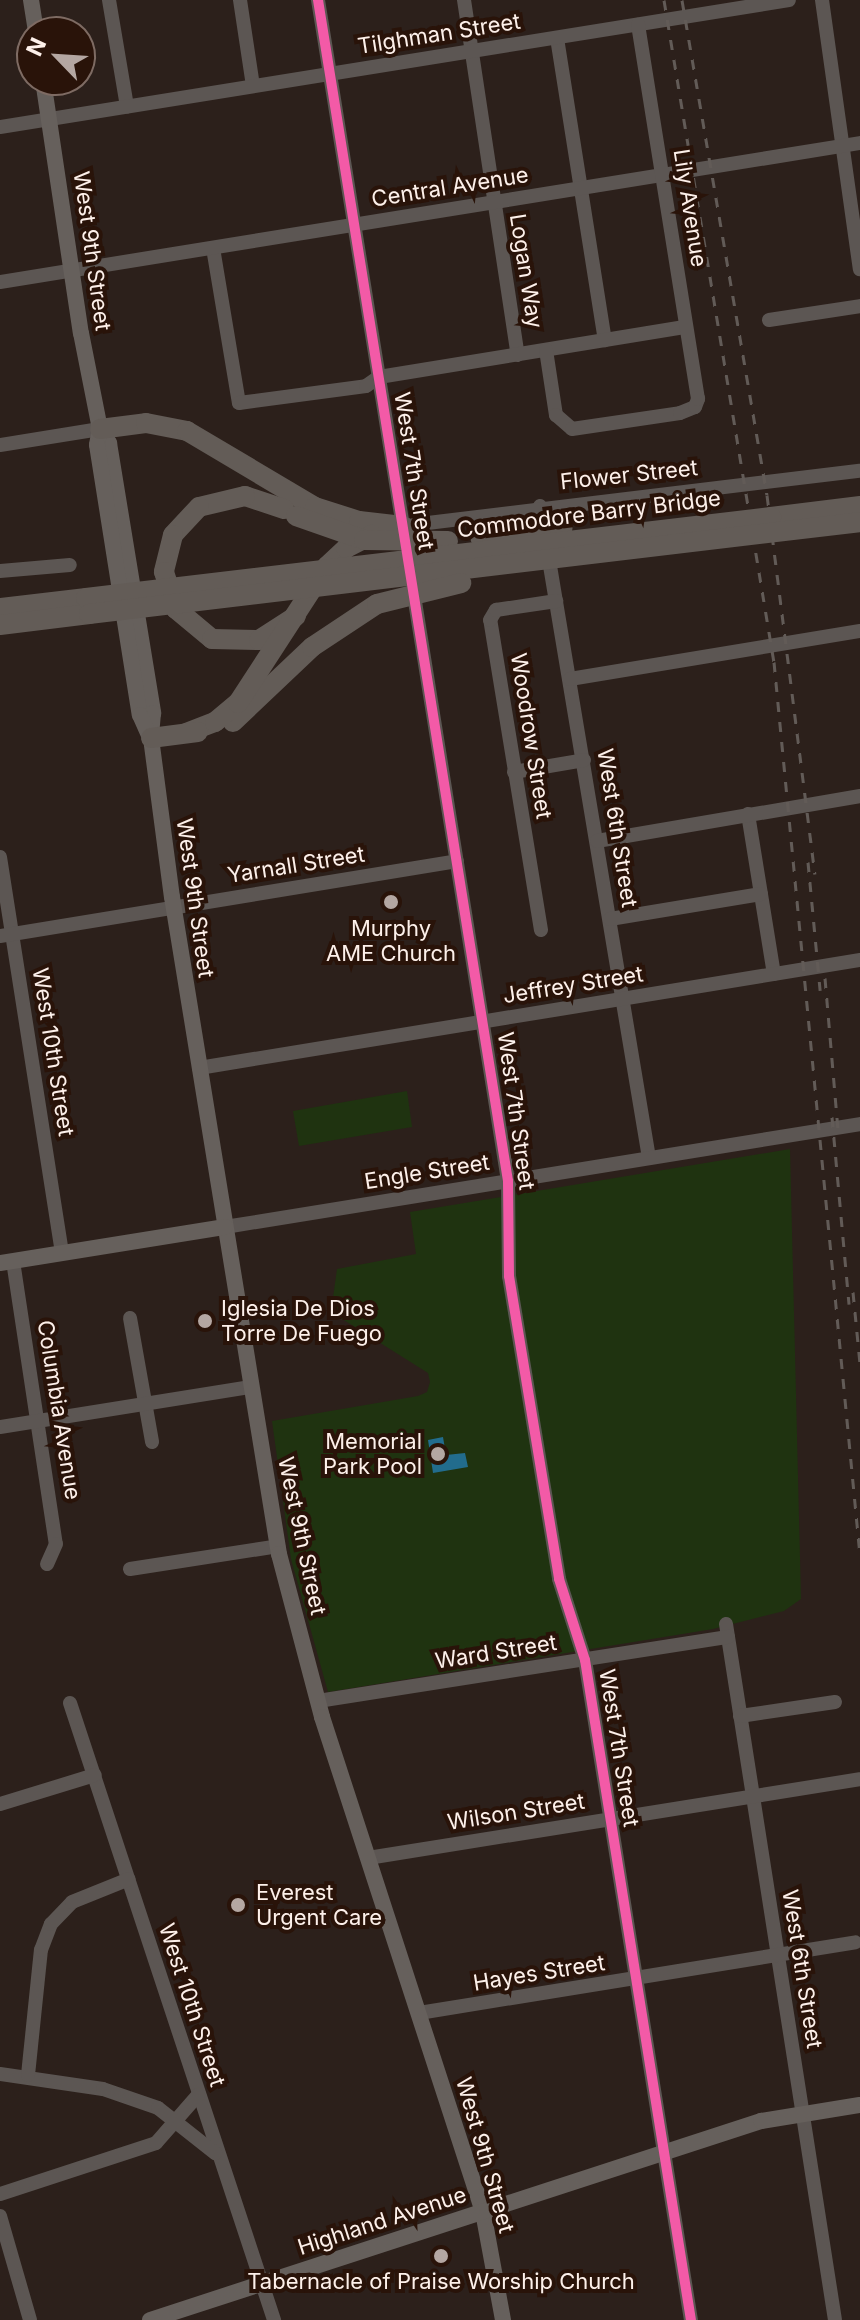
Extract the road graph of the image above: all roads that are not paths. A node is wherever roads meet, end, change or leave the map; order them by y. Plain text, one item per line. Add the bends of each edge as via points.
1 (109, 0) edge
2 (240, 0) edge
3 (318, 0) edge
4 (464, 0) edge
5 (789, 0) edge
6 (822, 0) edge
7 (638, 25) junction
8 (557, 38) junction
9 (472, 51) junction
10 (330, 74) junction
11 (253, 86) junction
12 (46, 96) edge
13 (127, 106) junction
14 (50, 119) junction
15 (0, 127) edge
16 (860, 143) edge
17 (841, 146) junction
18 (663, 175) junction
19 (581, 188) junction
20 (493, 202) junction
21 (354, 225) junction
22 (213, 248) junction
23 (860, 269) edge
24 (73, 270) junction
25 (0, 282) edge
26 (860, 306) edge
27 (769, 320) dead end
28 (686, 327) junction
29 (605, 340) junction
30 (546, 350) junction
31 (518, 355) junction
32 (379, 377) junction
33 (100, 429) junction
34 (195, 434) junction
35 (0, 445) edge
36 (860, 471) edge
37 (540, 506) junction
38 (860, 506) edge
39 (290, 513) junction
40 (771, 517) junction
41 (860, 522) edge
42 (403, 526) junction
43 (757, 534) junction
44 (70, 565) dead end
45 (0, 571) edge
46 (556, 601) junction
47 (87, 606) junction
48 (0, 608) edge
49 (296, 616) junction
50 (0, 625) edge
51 (860, 631) edge
52 (570, 679) junction
53 (186, 733) junction
54 (151, 738) junction
55 (584, 760) junction
56 (514, 772) junction
57 (860, 796) edge
58 (748, 814) junction
59 (597, 841) junction
60 (0, 857) edge
61 (457, 861) junction
62 (761, 894) junction
63 (173, 908) junction
64 (610, 919) junction
65 (541, 930) dead end
66 (6, 935) edge
67 (860, 960) edge
68 (774, 974) junction
69 (623, 999) junction
70 (482, 1022) junction
71 (199, 1068) junction
72 (860, 1124) edge
73 (649, 1158) junction
74 (508, 1181) junction
75 (225, 1227) junction
76 (62, 1253) junction
77 (7, 1262) edge
78 (130, 1318) dead end
79 (251, 1387) junction
80 (143, 1404) junction
81 (39, 1420) junction
82 (0, 1427) edge
83 (152, 1442) dead end
84 (278, 1546) junction
85 (47, 1564) dead end
86 (130, 1569) dead end
87 (727, 1630) joint
88 (585, 1660) junction
89 (318, 1701) junction
90 (835, 1702) dead end
91 (70, 1703) dead end
92 (740, 1716) junction
93 (95, 1775) junction
94 (860, 1779) edge
95 (753, 1796) junction
96 (0, 1804) edge
97 (610, 1819) junction
98 (368, 1858) junction
99 (129, 1879) junction
100 (855, 1942) dead end
101 (778, 1957) junction
102 (636, 1978) junction
103 (419, 2013) junction
104 (0, 2074) edge
105 (28, 2075) junction
106 (198, 2095) junction
107 (860, 2105) edge
108 (803, 2114) junction
109 (178, 2121) junction
110 (215, 2153) junction
111 (664, 2153) junction
112 (0, 2194) edge
113 (483, 2212) junction
114 (0, 2216) edge
115 (262, 2284) junction
116 (30, 2320) edge
117 (150, 2320) edge
118 (274, 2320) edge
119 (503, 2320) edge
120 (691, 2320) edge
121 (835, 2320) edge

1 - 13 street
2 - 11 street
3 - 10 street, West 7th Street
4 - 9 street
5 - 7 street, Tilghman Street
6 - 17 street
7 - 8 street, Tilghman Street
7 - 18 street, Lily Avenue
8 - 9 street, Tilghman Street
8 - 19 street
9 - 10 street, Tilghman Street
9 - 20 street, Logan Way
10 - 11 street, Tilghman Street
10 - 21 street, West 7th Street
11 - 13 street, Tilghman Street
12 - 14 main road, West 9th Street
13 - 14 street, Tilghman Street
14 - 15 street, Tilghman Street
14 - 24 main road, West 9th Street
16 - 17 street, Central Avenue
17 - 18 street, Central Avenue
17 - 23 street
18 - 19 street, Central Avenue
18 - 28 street, Lily Avenue
19 - 20 street, Central Avenue
19 - 29 street
20 - 21 street, Central Avenue
20 - 31 street, Logan Way
21 - 22 street, Central Avenue
21 - 32 street, West 7th Street
22 - 24 street, Central Avenue
22 - 32 street via 239,403 366,386
24 - 25 street, Central Avenue
24 - 33 main road, West 9th Street
26 - 27 street
28 - 29 street
28 - 30 street, Lily Avenue via 698,399 695,407 680,413 572,429 556,415
29 - 30 street
30 - 31 street
31 - 32 street
32 - 42 street, West 7th Street
33 - 34 highway via 157,424
33 - 35 street
33 - 54 main road, West 9th Street via 109,443 153,713
34 - 39 highway
34 - 42 highway via 315,507 359,521
36 - 37 street, Flower Street
37 - 42 street, Flower Street
37 - 46 street, West 6th Street
38 - 40 highway, Commodore Barry Bridge
39 - 40 highway, bridge via 350,537 406,544 556,528
39 - 49 highway via 245,496 199,507 169,544 165,582 188,624 221,641 259,640
40 - 47 highway, Commodore Barry Bridge, bridge
41 - 43 highway, Commodore Barry Bridge, bridge
42 - 49 highway via 362,538 340,553
42 - 61 street, West 7th Street
43 - 47 highway, Commodore Barry Bridge, bridge
43 - 53 highway, bridge via 422,589 362,611 312,647 246,714 221,727
44 - 45 street
46 - 52 street, West 6th Street
46 - 56 street, Woodrow Street via 496,610 490,620
47 - 48 highway
47 - 50 highway
49 - 53 highway via 238,703 215,722
51 - 52 street
52 - 55 street, West 6th Street
53 - 54 highway
54 - 63 main road, West 9th Street
55 - 56 street
55 - 59 street, West 6th Street
56 - 65 street, Woodrow Street
57 - 58 street
58 - 59 street
58 - 62 street
59 - 64 street, West 6th Street
60 - 66 street, West 10th Street
61 - 63 street, Yarnall Street
61 - 70 street, West 7th Street
62 - 64 street
62 - 68 street
63 - 66 street, Yarnall Street
63 - 71 main road, West 9th Street
64 - 69 street, West 6th Street
66 - 76 street, West 10th Street
67 - 68 street, Jeffrey Street
68 - 69 street, Jeffrey Street
69 - 70 street, Jeffrey Street
69 - 73 street, West 6th Street
70 - 71 street, Jeffrey Street
70 - 74 street, West 7th Street
71 - 75 main road, West 9th Street
72 - 73 street, Engle Street
73 - 74 street, Engle Street
74 - 75 street, Engle Street
74 - 88 street, West 7th Street via 514,1305 559,1579
75 - 76 main road, Engle Street
75 - 79 main road, West 9th Street
76 - 77 main road, Engle Street
77 - 81 street, Columbia Avenue
78 - 80 street
79 - 80 street
79 - 84 main road, West 9th Street
80 - 81 street
80 - 83 street
81 - 82 street
81 - 85 street, Columbia Avenue via 56,1544
84 - 86 street
84 - 89 main road, West 9th Street
87 - 88 street, Ward Street
87 - 92 street, West 6th Street
88 - 89 street, Ward Street
88 - 97 street, West 7th Street
89 - 98 main road, West 9th Street
90 - 92 street
91 - 93 street, West 10th Street
92 - 95 street, West 6th Street
93 - 96 street
93 - 99 street, West 10th Street
94 - 95 street, Wilson Street
95 - 97 street, Wilson Street
95 - 101 street, West 6th Street
97 - 98 street, Wilson Street
97 - 102 street, West 7th Street
98 - 103 main road, West 9th Street
99 - 105 street via 72,1902 51,1924 41,1950
99 - 106 street, West 10th Street
100 - 101 street, Hayes Street
101 - 102 street, Hayes Street
101 - 108 street, West 6th Street
102 - 103 street, Hayes Street
102 - 111 street, West 7th Street
103 - 113 main road, West 9th Street
104 - 105 street
105 - 109 street via 103,2089 158,2108
106 - 109 street
106 - 110 street, West 10th Street
107 - 108 main road, Highland Avenue
108 - 111 main road, Highland Avenue via 761,2121
108 - 121 street, West 6th Street
109 - 110 street
109 - 112 street via 156,2143
110 - 115 street, West 10th Street
111 - 113 main road, Highland Avenue
111 - 120 street, West 7th Street
113 - 115 main road, Highland Avenue
113 - 119 main road, West 9th Street
114 - 116 street
115 - 117 main road, Highland Avenue
115 - 118 street, West 10th Street

